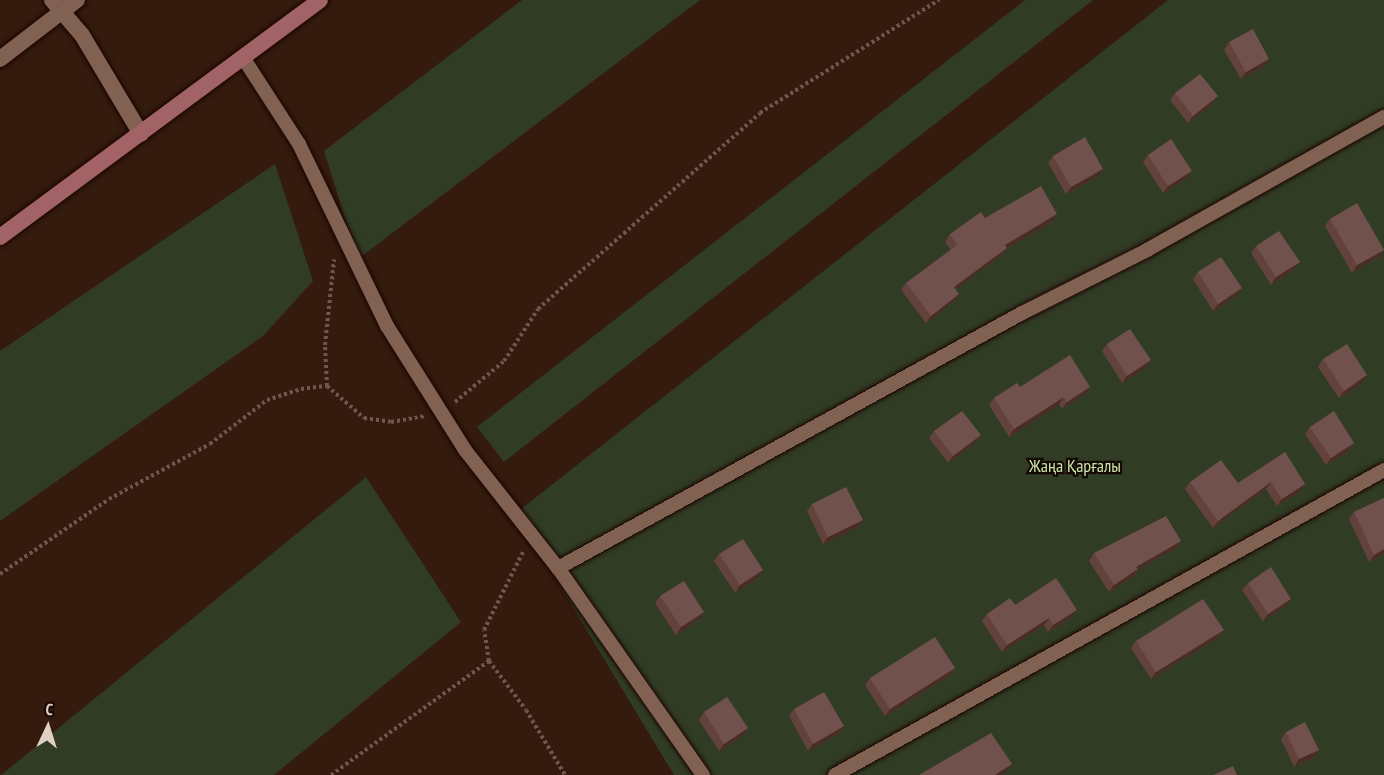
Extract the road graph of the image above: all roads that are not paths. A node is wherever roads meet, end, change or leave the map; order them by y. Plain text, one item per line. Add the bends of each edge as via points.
1 (77, 0) edge
2 (320, 0) edge
3 (58, 6) edge
4 (0, 59) edge
5 (244, 59) junction
6 (1384, 117) edge
7 (141, 134) junction
8 (0, 237) edge
9 (1384, 470) edge
10 (558, 568) junction
11 (703, 775) edge
12 (835, 775) edge

1 - 3 street
2 - 5 main road
3 - 4 street
3 - 7 street via 82,35
5 - 7 main road
5 - 10 lane via 299,144 387,326 465,450
6 - 10 lane via 1147,250 1022,313
7 - 8 main road
9 - 12 lane
10 - 11 lane

